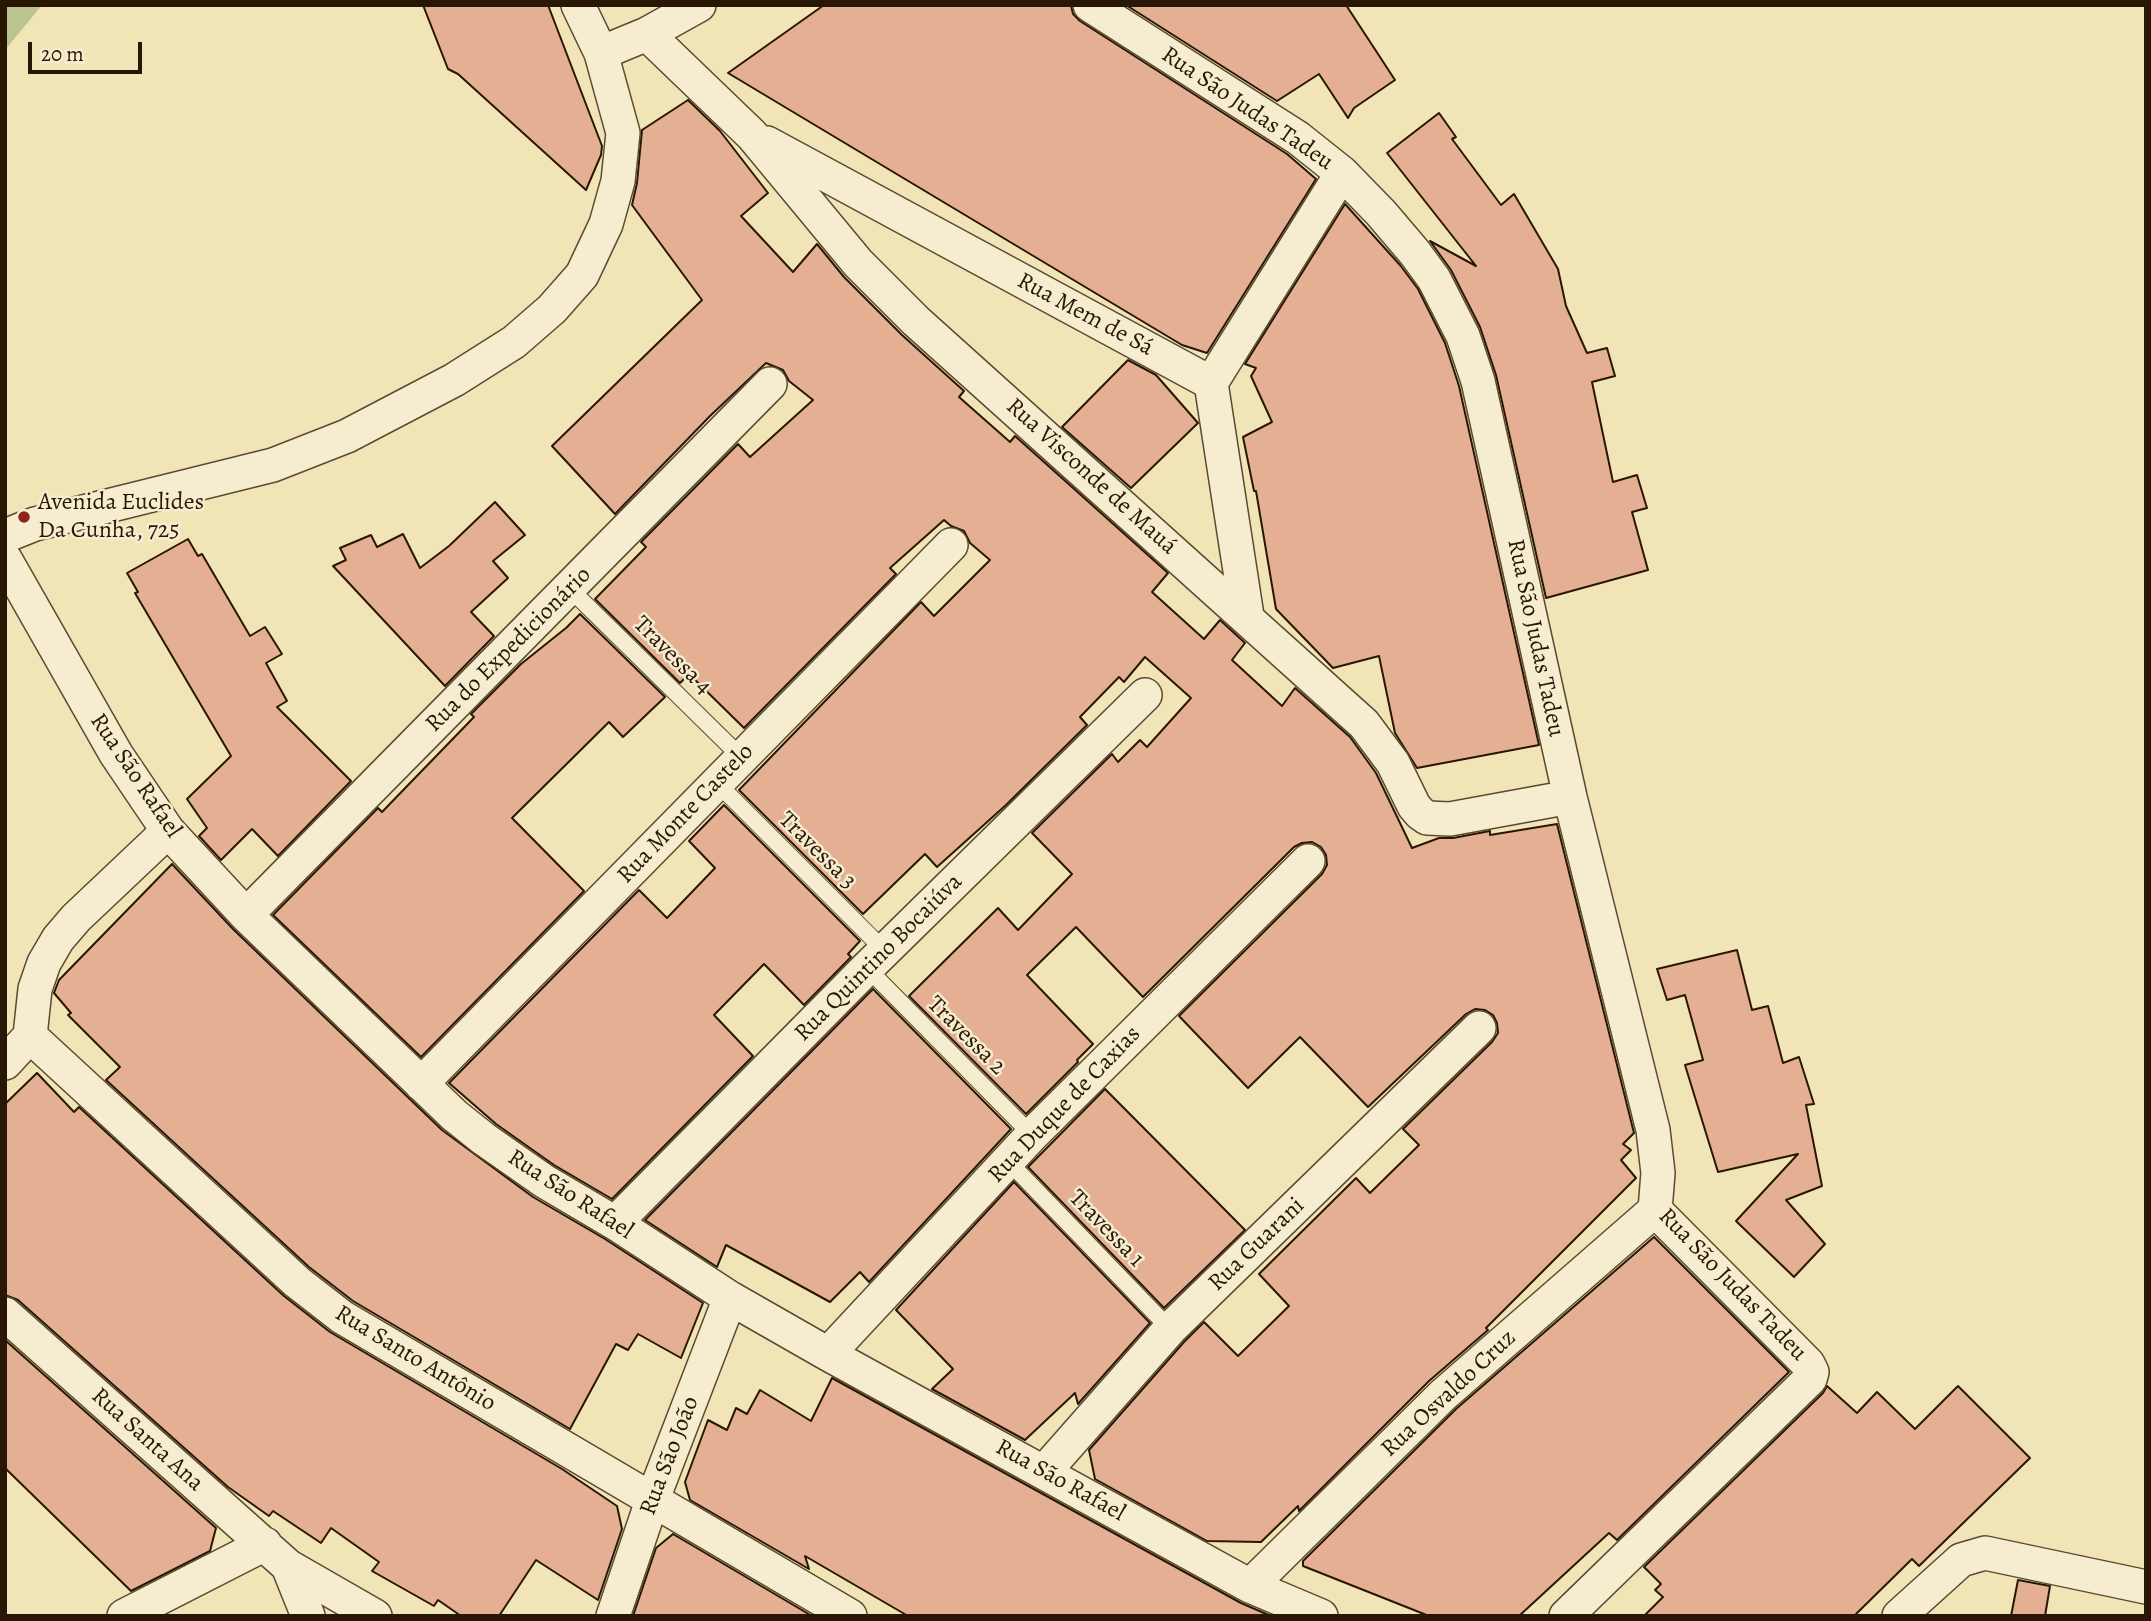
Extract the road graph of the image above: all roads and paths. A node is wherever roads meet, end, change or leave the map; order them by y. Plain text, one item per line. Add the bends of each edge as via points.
1 (579, 5) edge
2 (699, 5) edge
3 (1090, 5) edge
4 (647, 34) junction
5 (601, 53) junction
6 (752, 135) junction
7 (1342, 173) junction
8 (1211, 383) junction
9 (771, 384) dead end
10 (5, 536) edge
11 (951, 545) dead end
12 (5, 559) edge
13 (570, 589) junction
14 (1247, 616) junction
15 (1145, 695) dead end
16 (741, 757) junction
17 (716, 782) junction
18 (1570, 797) junction
19 (168, 831) junction
20 (1308, 861) dead end
21 (246, 915) junction
22 (876, 960) junction
23 (1479, 1028) dead end
24 (30, 1037) junction
25 (5, 1063) edge
26 (421, 1084) junction
27 (1032, 1135) junction
28 (1009, 1161) junction
29 (1655, 1210) junction
30 (615, 1223) junction
31 (730, 1298) junction
32 (5, 1314) edge
33 (1170, 1329) junction
34 (828, 1354) junction
35 (1044, 1472) junction
36 (652, 1501) junction
37 (276, 1555) junction
38 (1250, 1586) junction
39 (2146, 1587) edge
40 (124, 1616) edge
41 (308, 1616) edge
42 (375, 1616) edge
43 (613, 1616) edge
44 (850, 1616) edge
45 (1321, 1616) edge
46 (1566, 1616) edge
47 (1899, 1616) edge

1 - 5 street
2 - 4 street
3 - 7 street, Rua São Judas Tadeu via 1298,138
4 - 5 street
4 - 6 street, Rua Visconde de Mauá
5 - 10 street via 623,133 618,181 606,224 582,275 514,342 359,430 273,465 35,524
6 - 8 street, Rua Mem de Sá
6 - 14 street, Rua Visconde de Mauá via 858,263 916,321
7 - 8 street
7 - 18 street, Rua São Judas Tadeu via 1434,279 1471,358
8 - 14 street
9 - 13 street, Rua do Expedicionário
11 - 16 street, Rua Monte Castelo
12 - 19 street, Rua São Rafael via 116,754
13 - 16 lane, Travessa 4
13 - 21 street, Rua do Expedicionário
14 - 18 street, Rua Visconde de Mauá via 1364,724 1393,763 1414,806 1427,818 1450,819
15 - 22 street, Rua Quintino Bocaiúva
16 - 17 street, Rua Monte Castelo
17 - 22 lane, Travessa 3
17 - 26 street, Rua Monte Castelo
18 - 29 street, Rua São Judas Tadeu via 1653,1130 1658,1174
19 - 21 street, Rua São Rafael
19 - 24 street via 58,939 34,989
20 - 27 street, Rua Duque de Caxias
21 - 26 street, Rua São Rafael
22 - 27 lane, Travessa 2
22 - 30 street, Rua Quintino Bocaiúva
23 - 33 street, Rua Guarani
24 - 25 street
24 - 36 street, Rua Santo Antônio via 297,1282 342,1317
26 - 30 street, Rua São Rafael via 484,1139
27 - 28 street, Rua Duque de Caxias
28 - 33 lane, Travessa 1
28 - 34 street, Rua Duque de Caxias
29 - 38 street, Rua Osvaldo Cruz via 1443,1395
29 - 46 street, Rua São Judas Tadeu via 1808,1364 1812,1377
30 - 31 street, Rua São Rafael
31 - 34 street, Rua São Rafael
31 - 36 street, Rua São João
32 - 37 street, Rua Santa Ana
33 - 35 street, Rua Guarani
34 - 35 street, Rua São Rafael
35 - 38 street, Rua São Rafael
36 - 43 street, Rua São João
36 - 44 street, Rua Santo Antônio
37 - 40 street
37 - 41 street, Rua Santa Ana
37 - 42 street, Rua Santa Ana
38 - 45 street, Rua São Rafael
39 - 47 street via 1995,1553 1977,1554 1961,1560

